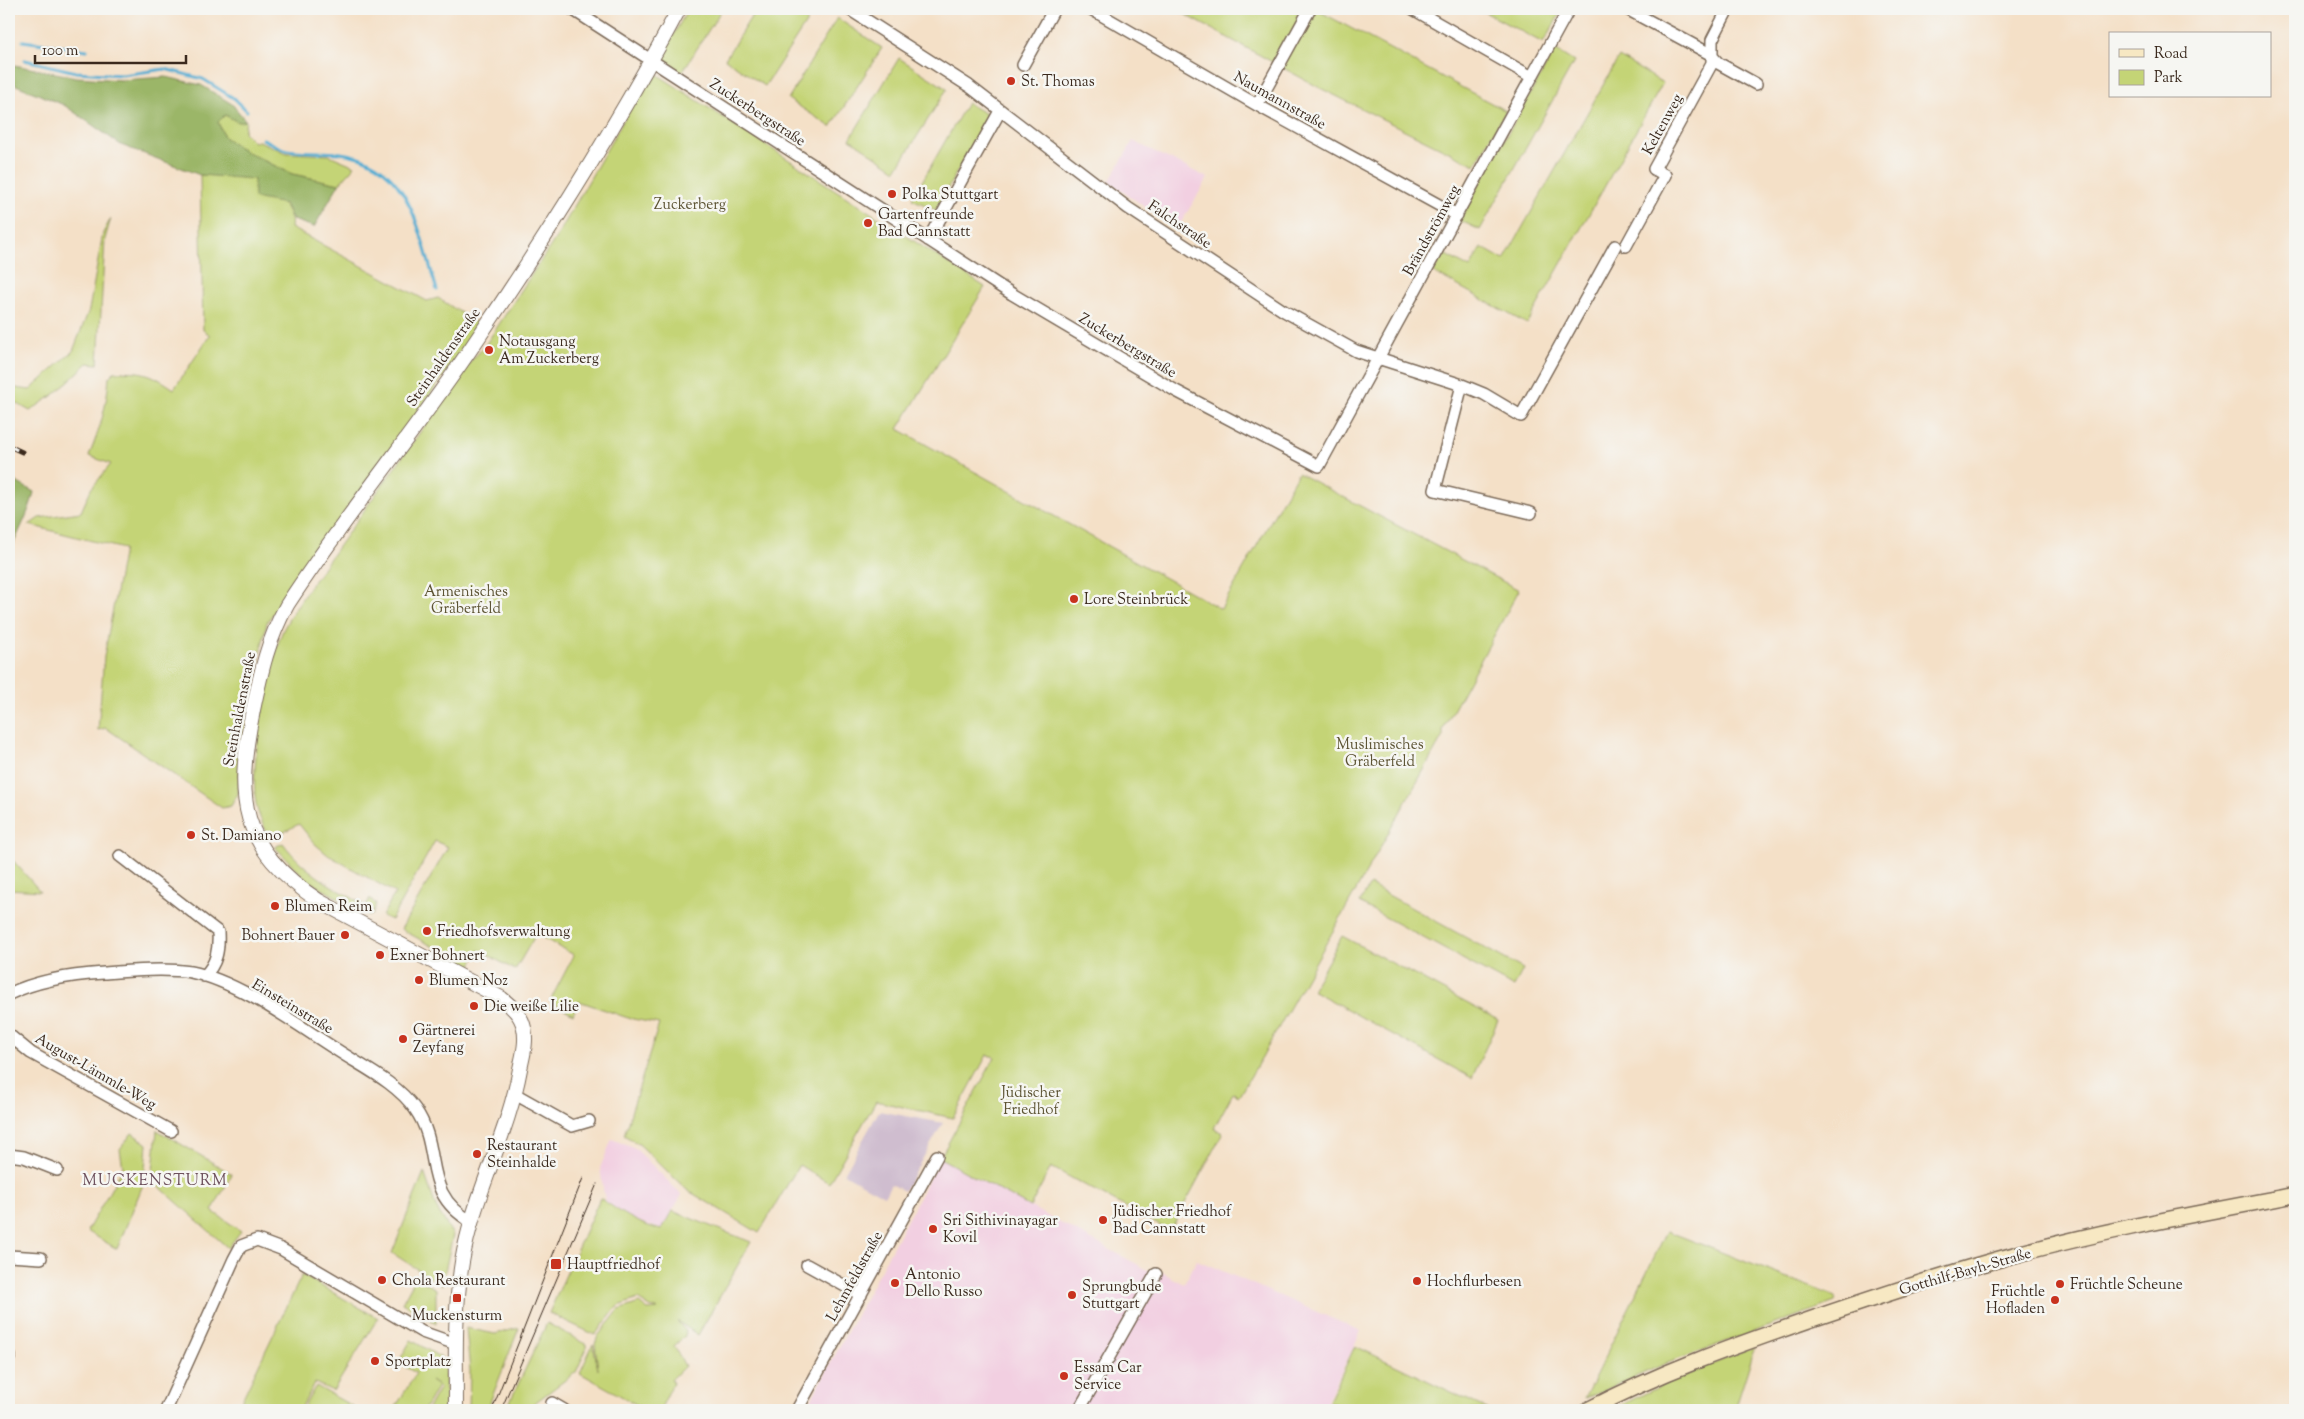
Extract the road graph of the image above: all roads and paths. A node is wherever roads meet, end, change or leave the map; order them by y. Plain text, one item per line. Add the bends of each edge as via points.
1 (572, 9) edge
2 (679, 9) edge
3 (848, 9) edge
4 (1054, 9) edge
5 (1091, 9) edge
6 (1310, 9) edge
7 (1413, 9) edge
8 (1570, 9) edge
9 (1627, 9) edge
10 (1728, 9) edge
11 (1710, 54) junction
12 (651, 61) junction
13 (1023, 65) dead end
14 (1532, 76) junction
15 (1756, 84) dead end
16 (1257, 106) junction
17 (1000, 111) junction
18 (1457, 215) junction
19 (928, 240) junction
20 (1379, 357) junction
21 (1462, 385) junction
22 (1521, 416) joint
23 (1319, 466) joint
24 (1531, 513) dead end
25 (120, 856) dead end
26 (204, 976) junction
27 (9, 994) edge
28 (9, 1035) edge
29 (515, 1094) junction
30 (588, 1122) dead end
31 (171, 1131) dead end
32 (9, 1155) edge
33 (937, 1156) dead end
34 (57, 1170) dead end
35 (2295, 1195) edge
36 (472, 1222) junction
37 (9, 1256) edge
38 (42, 1258) dead end
39 (807, 1265) dead end
40 (1156, 1274) dead end
41 (861, 1295) junction
42 (456, 1344) junction
43 (552, 1403) dead end
44 (166, 1410) edge
45 (456, 1410) edge
46 (564, 1410) edge
47 (797, 1410) edge
48 (1079, 1410) edge
49 (1588, 1410) edge

1 - 12 street, Zuckerbergstraße
2 - 12 street, Steinhaldenstraße
3 - 17 street, Falchstraße via 969,86
4 - 13 street
5 - 16 street, Naumannstraße
6 - 16 street
7 - 14 street
8 - 14 street, Brändströmweg
9 - 11 street
10 - 11 street, Keltenweg via 1712,40
11 - 15 street via 1718,63
11 - 22 street, Keltenweg via 1712,63 1654,169 1665,176
12 - 19 street, Zuckerbergstraße
12 - 29 street, Steinhaldenstraße via 591,166 476,341 287,605 269,641 244,758 245,807 255,835 271,861 297,886 501,998 517,1011 526,1041
14 - 18 street, Brändströmweg
16 - 18 street, Naumannstraße
17 - 19 street
17 - 20 street, Falchstraße via 1128,208 1284,311 1356,351
18 - 20 street, Brändströmweg
19 - 23 street, Zuckerbergstraße via 1176,391
20 - 21 street, Falchstraße
20 - 23 street, Brändströmweg
21 - 22 street, Falchstraße
21 - 24 street via 1435,490
25 - 26 street via 218,932 219,948 212,969
26 - 27 street, Einsteinstraße via 190,972 98,973 49,980 24,986
26 - 36 street, Einsteinstraße via 260,1003 393,1086 414,1108 426,1127 438,1188 454,1211
28 - 31 street, August-Lämmle-Weg via 31,1053
29 - 30 street via 572,1126
29 - 36 street, Steinhaldenstraße
32 - 34 street via 24,1157
33 - 41 street, Lehmfeldstraße
35 - 49 main road, Gotthilf-Bayh-Straße via 2088,1236 1996,1260 1754,1339 1644,1383
36 - 42 street, Steinhaldenstraße via 462,1260
37 - 38 street
39 - 41 street
40 - 48 street
41 - 47 street, Lehmfeldstraße
42 - 44 street via 422,1332 281,1249 257,1240 242,1246 234,1259
42 - 45 street, Steinhaldenstraße
43 - 46 street

